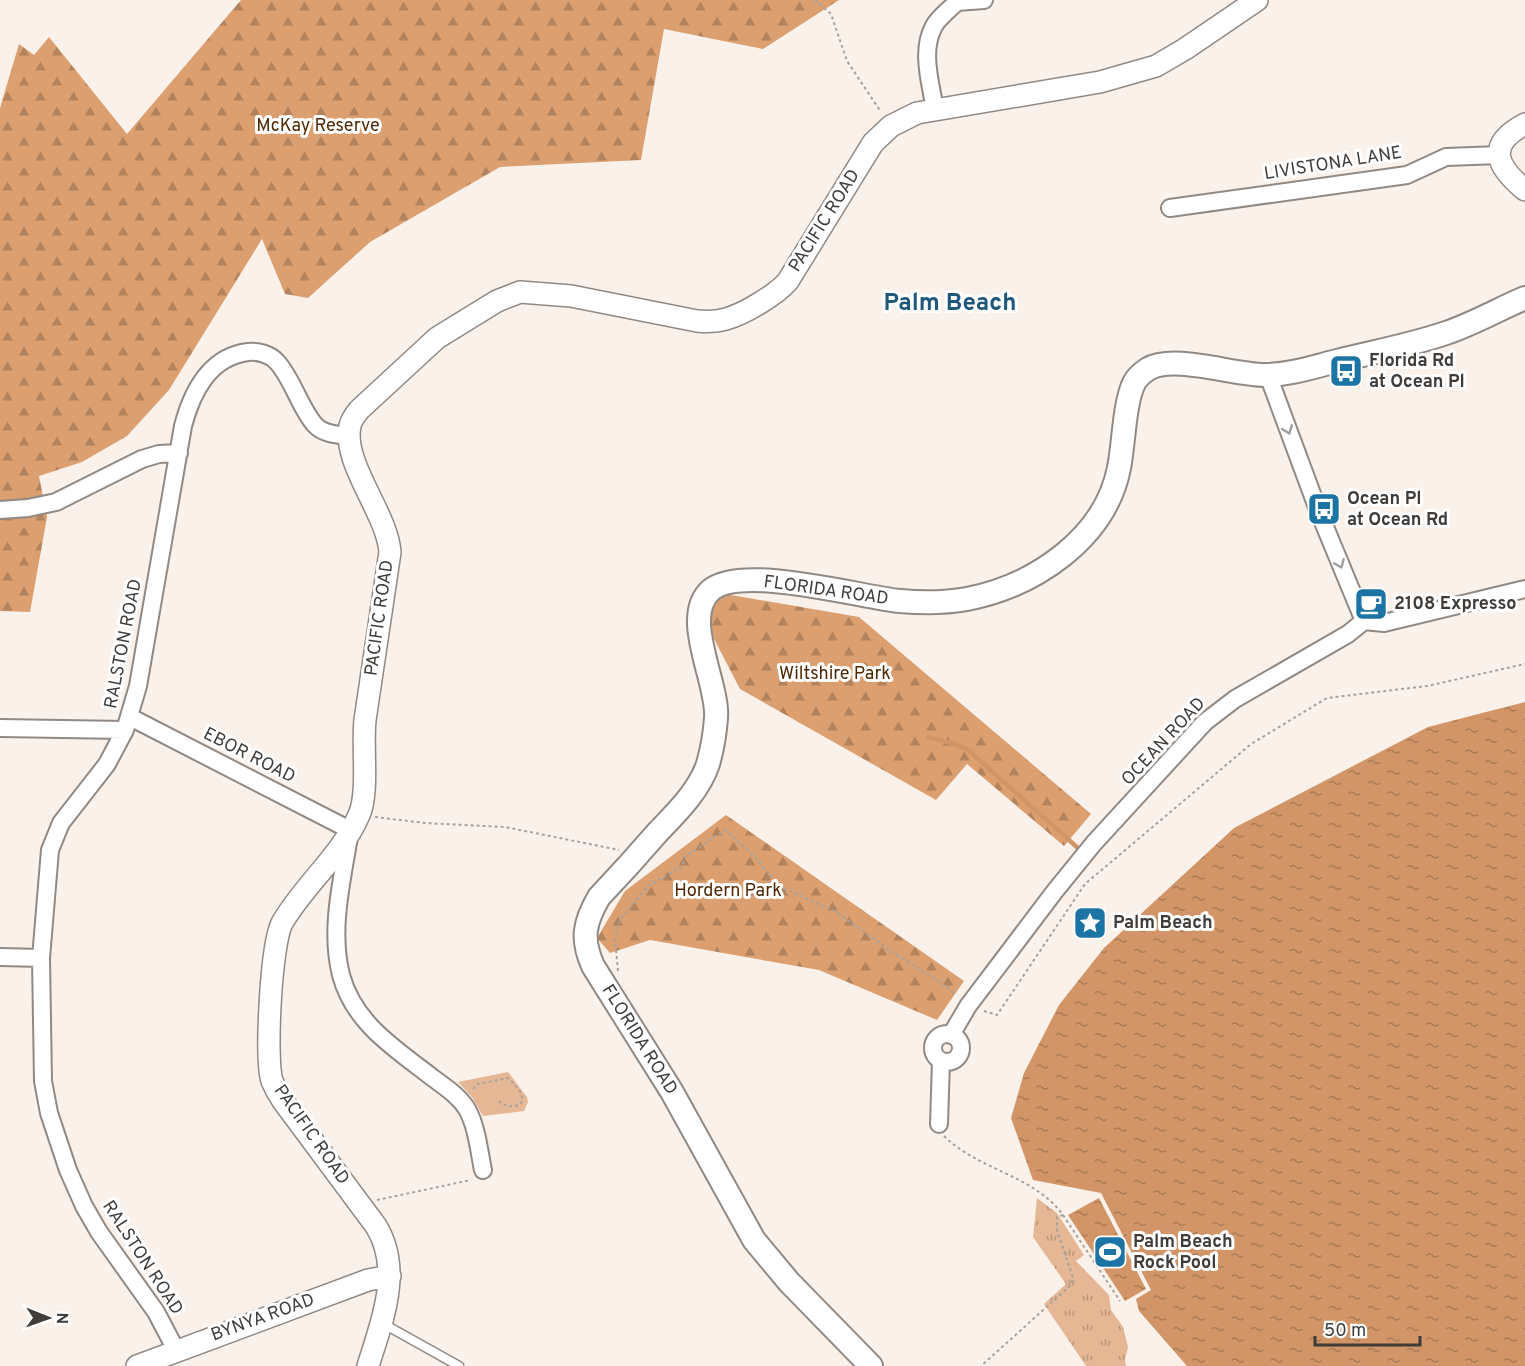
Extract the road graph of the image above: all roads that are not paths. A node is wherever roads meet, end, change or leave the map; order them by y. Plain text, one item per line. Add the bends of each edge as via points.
1 (984, 0) edge
2 (1257, 0) edge
3 (935, 110) junction
4 (1525, 124) edge
5 (1500, 155) junction
6 (1525, 190) edge
7 (1170, 208) dead end
8 (1525, 297) edge
9 (1268, 375) junction
10 (349, 436) junction
11 (179, 453) junction
12 (0, 510) edge
13 (1525, 589) edge
14 (1364, 621) junction
15 (128, 724) junction
16 (0, 728) edge
17 (355, 822) junction
18 (0, 957) edge
19 (40, 958) junction
20 (939, 1124) road end
21 (483, 1170) road end
22 (390, 1276) junction
23 (381, 1322) junction
24 (176, 1350) junction
25 (137, 1366) edge
26 (368, 1366) edge
27 (459, 1366) edge
28 (871, 1366) edge

1 - 3 street via 957,2 934,25 927,57
2 - 3 street, PACIFIC ROAD via 1156,66 1100,82
3 - 10 street, PACIFIC ROAD via 917,113 891,126 873,143 788,281 744,311 728,319 697,321 572,296 532,292 510,295 437,338 359,410
4 - 5 street via 1506,136
5 - 6 street via 1502,168
5 - 7 street, LIVISTONA LANE via 1446,158 1407,175
8 - 9 main road, FLORIDA ROAD via 1449,332 1407,345
9 -> 14 street
9 - 28 main road, FLORIDA ROAD via 1170,363 1157,365 1135,379 1119,471 1103,509 1069,552 1005,588 967,599 932,603 782,582 740,580 710,591 700,608 699,624 716,715 707,766 688,800 599,897 584,935 586,951 672,1092 754,1240
10 - 11 street, RALSTON ROAD via 315,426 278,363 251,351 222,361 200,383 189,405
10 - 17 street, PACIFIC ROAD via 353,456 387,533 390,552 365,720 364,796
11 - 12 street via 142,459 56,502
11 - 15 street, RALSTON ROAD
13 - 14 street via 1384,623
14 - 20 street, OCEAN ROAD via 1235,699 1205,722 1094,843 968,1006 951,1035 959,1042 960,1053 952,1061 941,1061
15 - 16 street, EBOR ROAD
15 - 17 street, EBOR ROAD
15 - 19 street, RALSTON ROAD via 107,764 60,823 50,850
17 - 21 street via 336,924 347,994 370,1028 462,1103 472,1122
17 - 22 street, PACIFIC ROAD via 335,855 281,924 273,959 269,1053 272,1080 283,1101 376,1226 386,1246
18 - 19 street
19 - 24 street, RALSTON ROAD via 43,1081 48,1113 68,1170 99,1232 156,1312
22 - 23 street, PACIFIC ROAD
22 - 24 street, BYNYA ROAD via 368,1280
23 - 26 street, PACIFIC ROAD
23 - 27 lane
24 - 25 street, BYNYA ROAD

